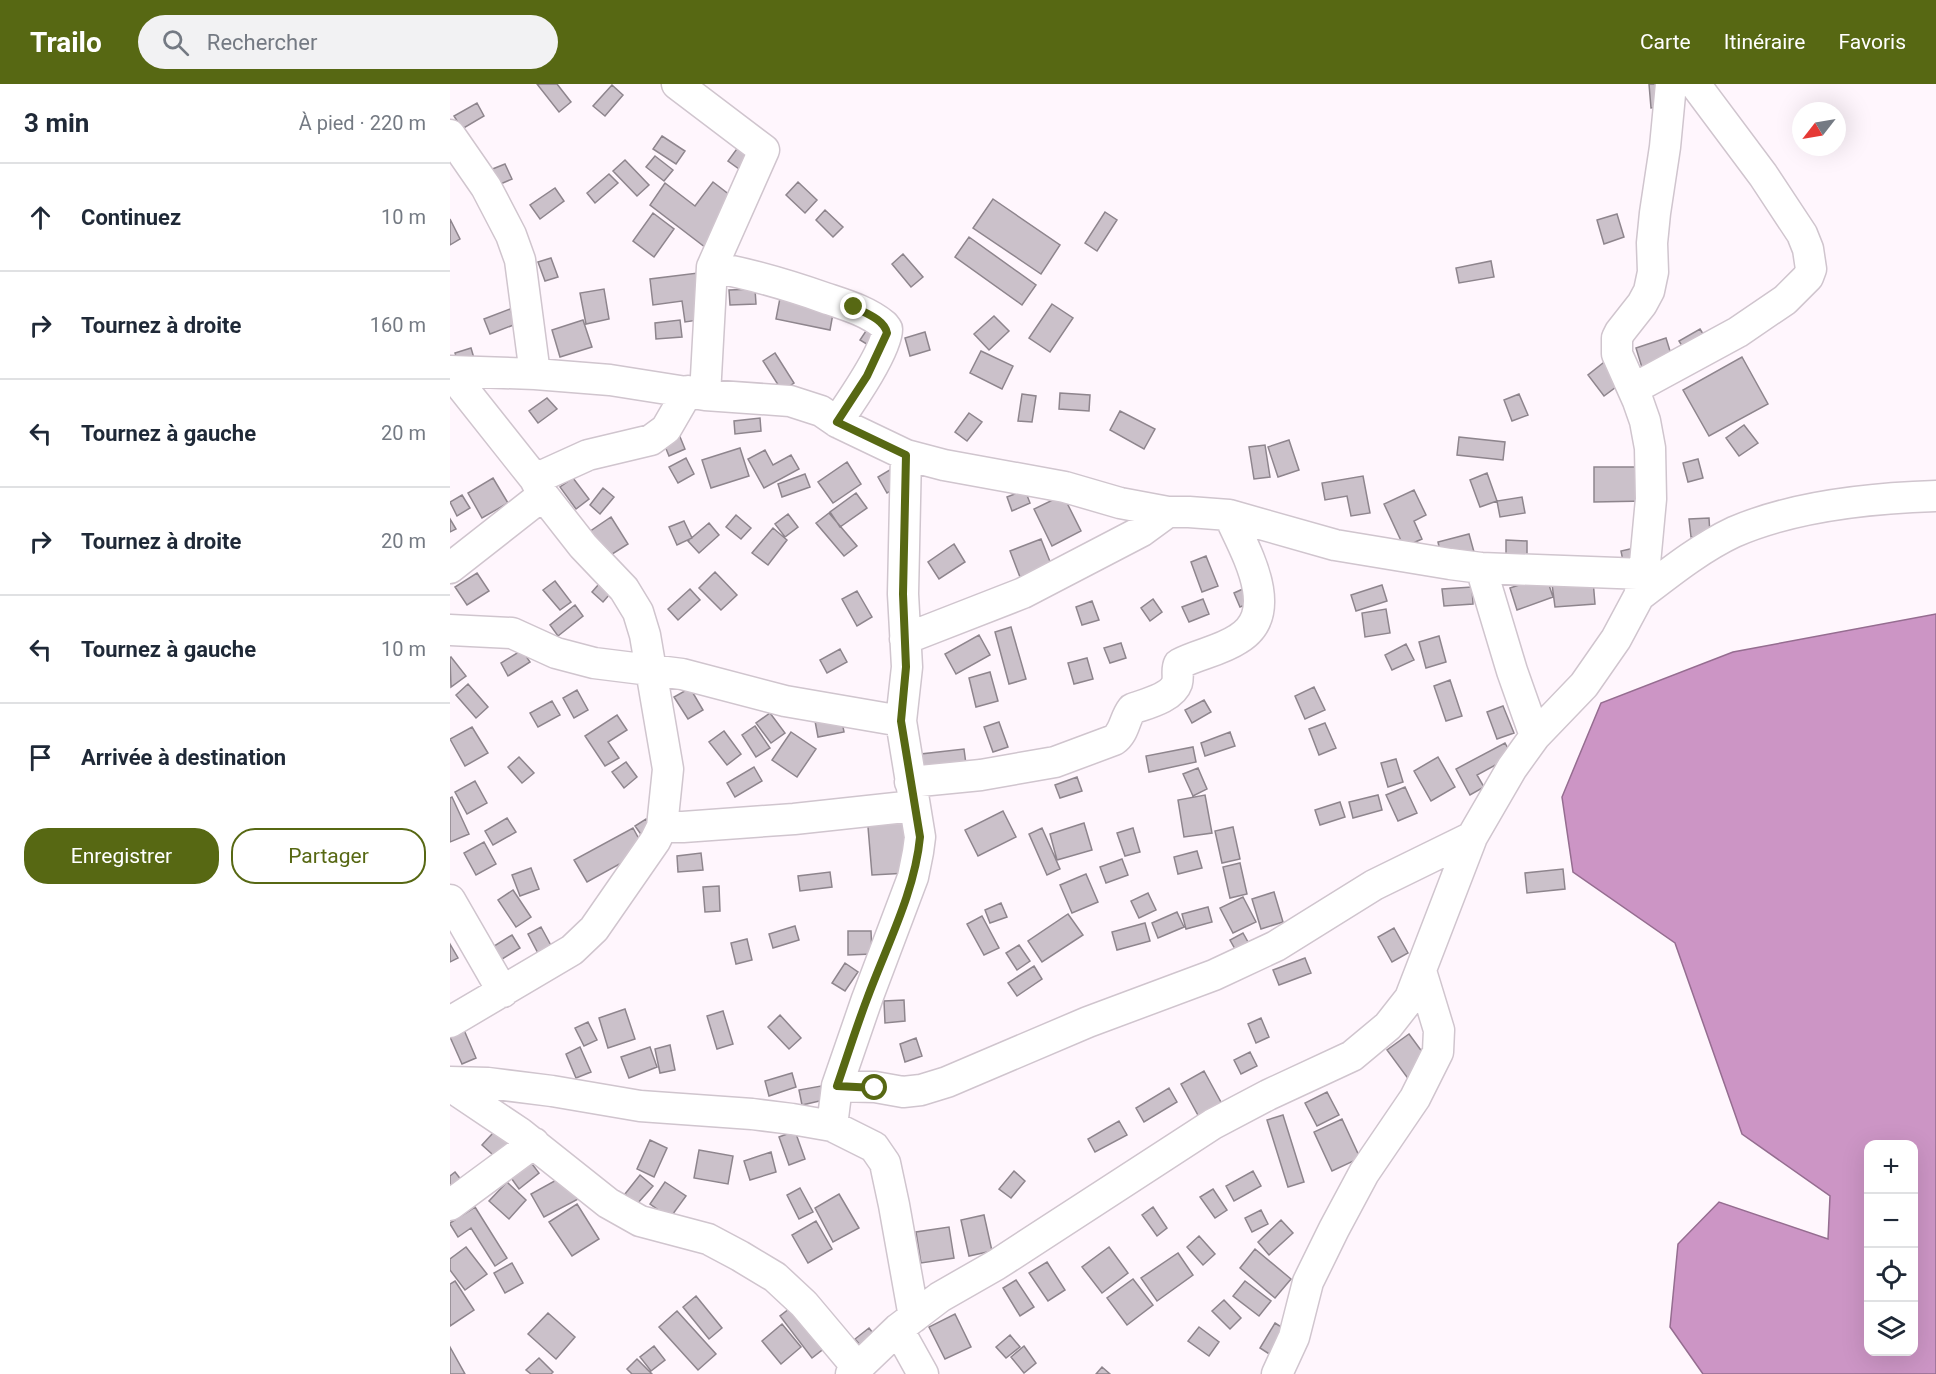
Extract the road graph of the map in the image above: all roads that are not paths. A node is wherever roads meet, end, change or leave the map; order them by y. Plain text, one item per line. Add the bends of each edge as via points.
1 (677, 84) edge
2 (1671, 84) edge
3 (1695, 84) edge
4 (450, 135) edge
5 (712, 267) junction
6 (450, 372) edge
7 (535, 374) junction
8 (1633, 389) junction
9 (697, 393) junction
10 (837, 422) junction
11 (906, 455) junction
12 (539, 487) junction
13 (1936, 496) edge
14 (1168, 513) junction
15 (1229, 515) junction
16 (450, 568) edge
17 (1481, 568) junction
18 (1641, 585) junction
19 (450, 630) edge
20 (905, 639) junction
21 (652, 670) junction
22 (901, 721) junction
23 (1535, 736) junction
24 (912, 794) junction
25 (662, 826) junction
26 (1472, 837) junction
27 (450, 900) edge
28 (1421, 970) junction
29 (503, 992) junction
30 (450, 1022) edge
31 (450, 1084) edge
32 (837, 1086) junction
33 (832, 1126) junction
34 (534, 1143) junction
35 (450, 1205) edge
36 (906, 1323) junction
37 (854, 1370) edge
38 (923, 1374) edge
39 (1277, 1374) edge

1 - 5 street via 764,150
2 - 8 street via 1649,291 1616,344
3 - 8 street via 1802,234 1811,269 1785,300 1713,346
4 - 7 street via 486,187 520,260
5 - 9 street
5 - 10 street via 751,274 854,307 884,325 885,339
6 - 7 street
6 - 12 street
7 - 9 street
8 - 18 street via 1650,448 1651,499
9 - 10 street via 790,401 821,411
9 - 12 street via 666,429 651,440 588,455
10 - 11 street
11 - 14 street via 1065,487
11 - 20 street
12 - 16 street
12 - 21 street via 638,612
13 - 18 street via 1791,512 1733,533 1672,571
14 - 15 street
14 - 20 street via 1142,531 1023,593
15 - 17 street via 1335,545
15 - 24 street via 1259,588 1257,617 1250,631 1230,644 1179,664 1174,687 1132,709 1114,740 1055,762 981,775
17 - 18 street via 1527,568
17 - 23 street
18 - 23 street via 1616,639 1584,685
19 - 21 street via 512,633 556,653 594,663
20 - 22 street
21 - 22 street via 785,701
21 - 25 street via 668,769
22 - 24 street
23 - 26 street
24 - 25 street via 794,819
24 - 32 street via 920,837 913,878
25 - 29 street via 656,841 594,929 572,950
26 - 28 street
26 - 32 street via 1374,885 1276,946 1214,975 1088,1022 947,1082 903,1092
27 - 29 street
28 - 36 street via 1410,998 1388,1026 1352,1056 1213,1124 940,1297
28 - 39 street via 1439,1030 1438,1052 1415,1098 1364,1173 1334,1229 1308,1282 1294,1337
29 - 30 street
31 - 33 street via 488,1083 640,1106 752,1114
31 - 34 street
32 - 33 street
33 - 36 street via 874,1147 885,1163 894,1205
34 - 35 street
34 - 37 street via 608,1203 640,1221 708,1239 774,1277 804,1304
36 - 37 street
36 - 38 street

